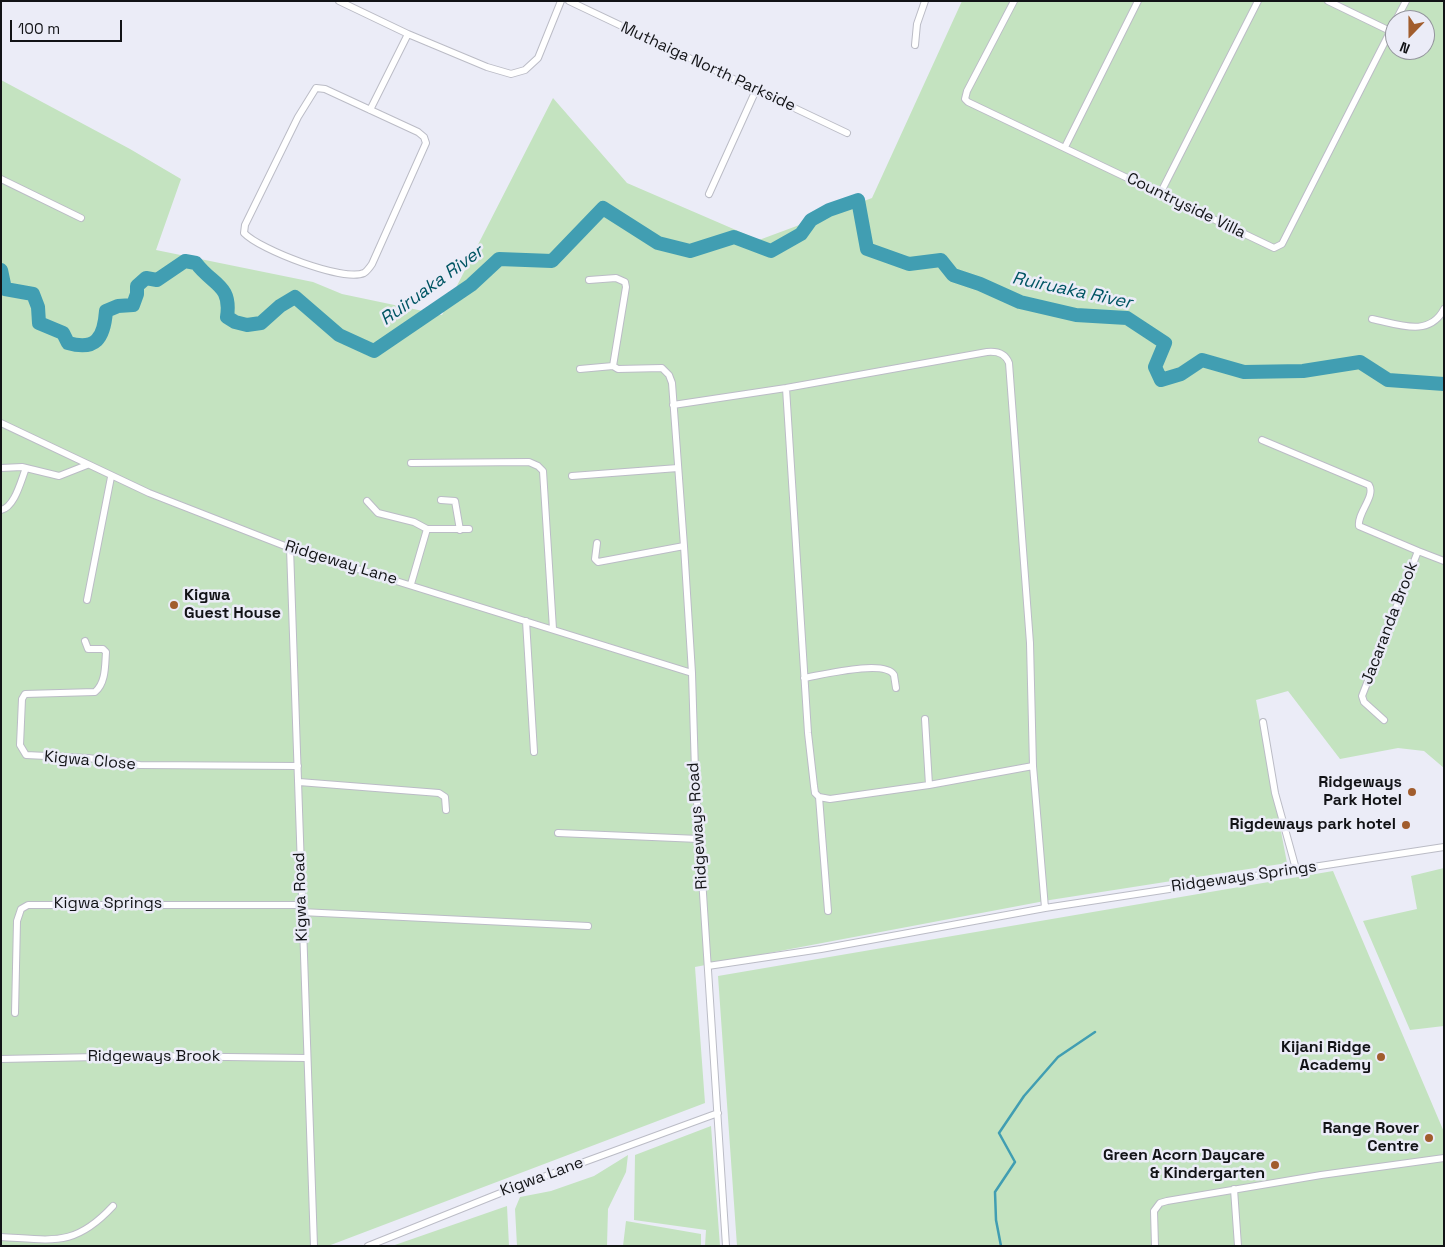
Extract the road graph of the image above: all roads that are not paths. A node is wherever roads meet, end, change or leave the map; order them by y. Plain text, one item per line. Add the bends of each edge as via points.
1 (339, 1) edge
2 (562, 1) edge
3 (570, 1) edge
4 (925, 1) edge
5 (1014, 1) edge
6 (1138, 1) edge
7 (1258, 1) edge
8 (1328, 1) edge
9 (1385, 29) edge
10 (408, 34) junction
11 (1385, 41) edge
12 (915, 45) dead end
13 (756, 90) junction
14 (370, 110) junction
15 (847, 133) dead end
16 (1065, 147) junction
17 (1, 179) edge
18 (709, 194) dead end
19 (1160, 194) junction
20 (81, 218) dead end
21 (589, 280) dead end
22 (1444, 309) edge
23 (1372, 319) dead end
24 (613, 366) junction
25 (580, 369) dead end
26 (786, 388) junction
27 (673, 405) junction
28 (1, 423) edge
29 (1262, 440) dead end
30 (411, 463) dead end
31 (86, 464) junction
32 (1, 468) edge
33 (26, 468) junction
34 (678, 468) junction
35 (111, 476) junction
36 (572, 476) dead end
37 (441, 500) dead end
38 (368, 501) dead end
39 (1, 510) edge
40 (427, 529) junction
41 (470, 529) dead end
42 (460, 530) junction
43 (597, 543) dead end
44 (684, 546) junction
45 (290, 548) junction
46 (1418, 551) junction
47 (1444, 561) edge
48 (411, 584) junction
49 (87, 600) dead end
50 (526, 621) junction
51 (553, 629) junction
52 (85, 641) dead end
53 (692, 673) junction
54 (804, 678) junction
55 (896, 688) dead end
56 (925, 720) dead end
57 (1384, 720) dead end
58 (1263, 722) dead end
59 (534, 752) dead end
60 (298, 766) junction
61 (1034, 766) junction
62 (299, 782) junction
63 (929, 785) junction
64 (819, 797) junction
65 (446, 810) dead end
66 (558, 833) dead end
67 (699, 839) junction
68 (1444, 848) edge
69 (1296, 869) junction
70 (301, 905) junction
71 (1044, 908) junction
72 (828, 911) dead end
73 (301, 912) junction
74 (588, 926) dead end
75 (708, 966) junction
76 (15, 1013) dead end
77 (1, 1058) edge
78 (308, 1058) junction
79 (718, 1113) junction
80 (1444, 1158) edge
81 (1234, 1189) junction
82 (113, 1206) dead end
83 (1, 1237) edge
84 (50, 1240) junction
85 (44, 1246) edge
86 (314, 1246) edge
87 (368, 1246) edge
88 (726, 1246) edge
89 (1155, 1246) edge
90 (1238, 1246) edge

1 - 10 street
2 - 10 street via 538,58 519,72 502,73
3 - 13 street, Muthaiga North Parkside
4 - 12 street via 917,24
5 - 16 street, Countryside Villa via 965,99
6 - 16 street
7 - 19 street
8 - 9 street
10 - 14 street
11 - 19 street, Countryside Villa via 1280,246 1270,247
13 - 15 street, Muthaiga North Parkside
13 - 18 street
14 - 14 street via 418,132 426,143 366,273 355,275 326,269 279,255 250,240 244,233 245,225 310,94 316,88 326,89
16 - 19 street, Countryside Villa
17 - 20 street
21 - 24 street via 616,278 625,282
22 - 23 street via 1439,319 1429,326
24 - 25 street
24 - 27 street, Ridgeways Road via 618,369 662,368 672,383
26 - 27 street
26 - 54 street
26 - 61 street via 987,352 1001,353 1008,359 1029,633
27 - 34 street, Ridgeways Road
28 - 31 street, Ridgeway Lane
29 - 46 street, Jacaranda Brook via 1369,484 1371,491 1359,526
30 - 51 street via 528,462 543,471
31 - 33 street via 59,476
31 - 35 street, Ridgeway Lane
32 - 33 street
33 - 39 street via 12,502
34 - 36 street
34 - 44 street, Ridgeways Road
35 - 45 street, Ridgeway Lane
35 - 49 street
37 - 42 street via 456,501
38 - 40 street via 378,513 414,522
40 - 42 street
40 - 48 street
41 - 42 street
43 - 44 street via 595,559 598,562
44 - 53 street, Ridgeways Road
45 - 48 street, Ridgeway Lane
45 - 60 street, Kigwa Road
46 - 47 street, Jacaranda Brook
46 - 57 street, Jacaranda Brook via 1362,696 1364,702
48 - 50 street, Ridgeway Lane
50 - 51 street, Ridgeway Lane
50 - 59 street
51 - 53 street, Ridgeway Lane
52 - 60 street, Kigwa Close via 88,649 104,649 106,652 105,672 98,688 95,692 25,694 20,745 26,755 140,765
53 - 67 street, Ridgeways Road
54 - 55 street via 885,668 892,671
54 - 64 street via 814,786
56 - 63 street
58 - 69 street via 1275,793
60 - 62 street, Kigwa Road
61 - 63 street
61 - 71 street
62 - 65 street via 439,793 445,797
62 - 70 street, Kigwa Road
63 - 64 street via 830,799
64 - 72 street
66 - 67 street
67 - 75 street, Ridgeways Road
68 - 69 street, Ridgeways Springs
69 - 71 street, Ridgeways Springs
70 - 73 street, Kigwa Road
70 - 76 street, Kigwa Springs via 28,904 21,909 17,921
71 - 75 street, Ridgeways Springs
73 - 74 street
73 - 78 street, Kigwa Road
75 - 79 street, Ridgeways Road
77 - 78 street, Ridgeways Brook
78 - 86 street, Kigwa Road
79 - 87 street, Kigwa Lane via 513,1188
79 - 88 street, Ridgeways Road
80 - 81 street
81 - 89 street via 1160,1203 1154,1211
81 - 90 street
82 - 84 street via 81,1236
83 - 84 street
84 - 85 street

